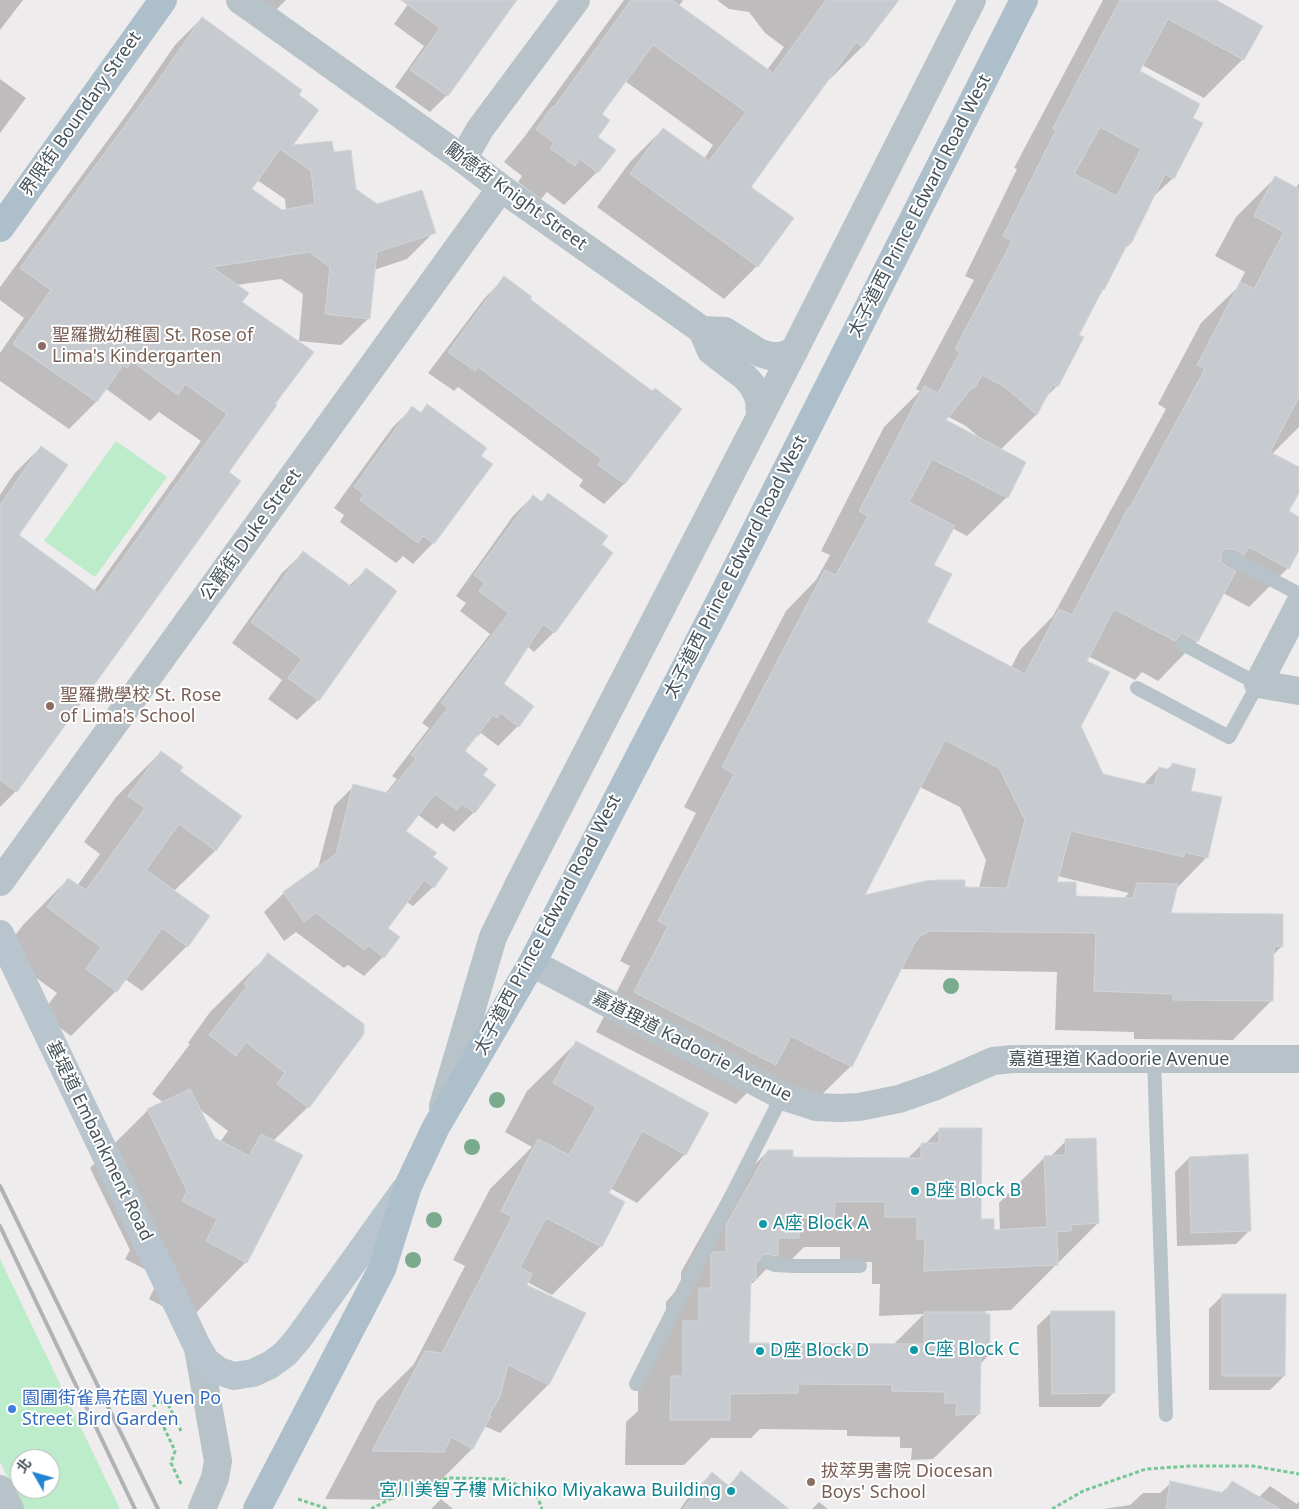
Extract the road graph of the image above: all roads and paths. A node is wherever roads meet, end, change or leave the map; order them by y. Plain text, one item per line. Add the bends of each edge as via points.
1 (163, 0) edge
2 (240, 0) edge
3 (576, 0) edge
4 (972, 0) edge
5 (1024, 0) edge
6 (462, 158) junction
7 (501, 188) junction
8 (0, 228) edge
9 (702, 330) junction
10 (794, 351) junction
11 (760, 417) junction
12 (1229, 557) dead end
13 (1299, 594) edge
14 (1299, 605) edge
15 (1183, 644) dead end
16 (1258, 684) junction
17 (1136, 688) dead end
18 (1299, 691) edge
19 (0, 882) edge
20 (0, 934) edge
21 (532, 963) junction
22 (1154, 1059) junction
23 (1299, 1059) edge
24 (782, 1096) junction
25 (436, 1126) junction
26 (408, 1186) junction
27 (767, 1262) dead end
28 (860, 1266) dead end
29 (198, 1348) junction
30 (636, 1384) dead end
31 (1166, 1415) dead end
32 (182, 1434) dead end
33 (176, 1451) dead end
34 (1299, 1474) edge
35 (0, 1489) edge
36 (298, 1499) dead end
37 (10, 1509) edge
38 (202, 1509) edge
39 (257, 1509) edge
40 (328, 1509) edge
41 (372, 1509) edge
42 (542, 1509) edge
43 (1052, 1509) edge

1 - 8 main road, 界限街 Boundary Street
2 - 6 street, 勵德街 Knight Street
3 - 6 street
4 - 10 street
5 - 21 main road, 太子道西 Prince Edward Road West
6 - 7 street, 勵德街 Knight Street
7 - 9 street, 勵德街 Knight Street
7 - 19 street, 公爵街 Duke Street
9 - 10 street via 725,331 770,356
9 - 11 street via 711,352 753,386 759,400
10 - 11 street, 太子道西 Prince Edward Road West
11 - 25 street, 太子道西 Prince Edward Road West via 493,937
12 - 13 lane
14 - 16 street
15 - 16 lane
16 - 17 lane via 1229,737
16 - 18 street
20 - 29 main road, 基堤道 Embankment Road
21 - 24 street, 嘉道理道 Kadoorie Avenue
21 - 25 main road, 太子道西 Prince Edward Road West
22 - 23 street, 嘉道理道 Kadoorie Avenue
22 - 24 street, 嘉道理道 Kadoorie Avenue via 994,1061 936,1086 859,1107 816,1107
22 - 31 lane
24 - 30 lane via 723,1223
25 - 26 main road, 太子道西 Prince Edward Road West
26 - 29 main road, 太子道西 Prince Edward Road West via 298,1339 270,1366 234,1376 219,1371 206,1361
26 - 39 main road, 太子道西 Prince Edward Road West via 382,1269
27 - 28 lane via 795,1266
29 - 38 street via 218,1461 216,1478
32 - 33 path via 166,1400 154,1406
34 - 43 path via 1253,1466 1146,1469 1083,1491
35 - 37 street
36 - 40 path
41 - 42 path via 396,1496 448,1478 505,1479 537,1495

